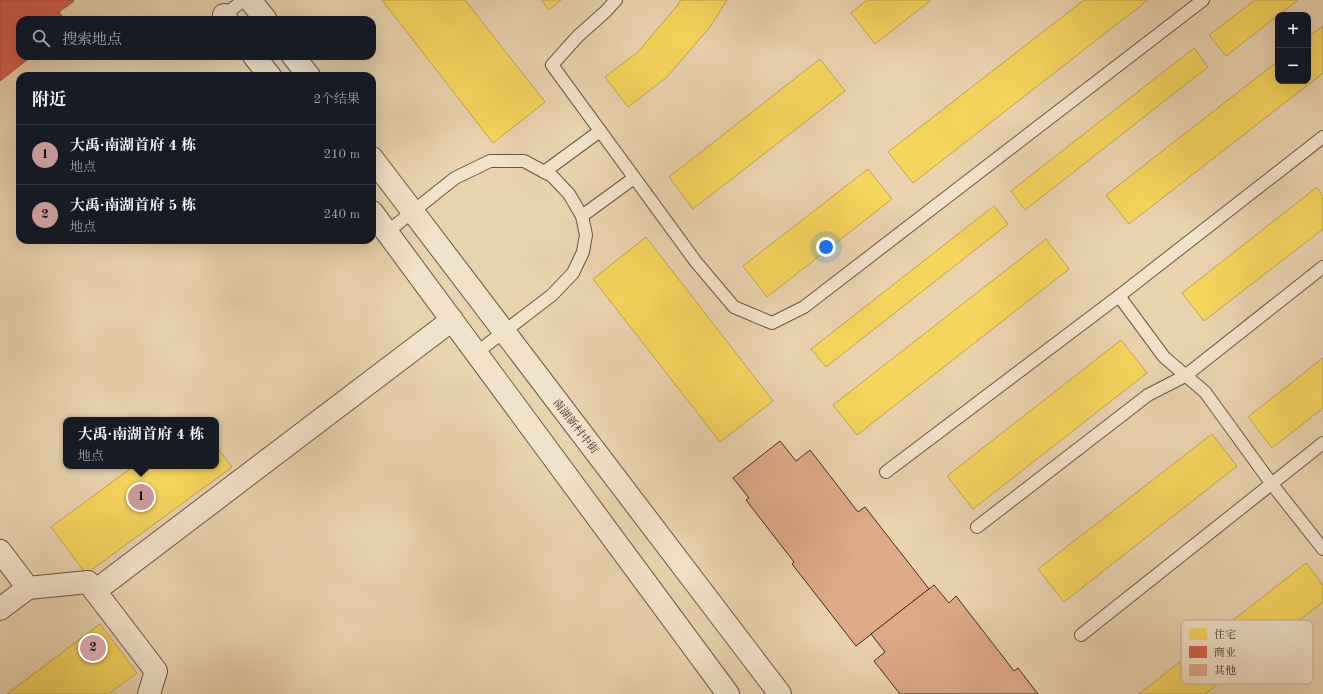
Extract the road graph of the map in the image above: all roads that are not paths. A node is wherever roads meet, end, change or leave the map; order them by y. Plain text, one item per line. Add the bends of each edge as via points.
1 (244, 0) edge
2 (250, 0) edge
3 (616, 0) edge
4 (1203, 0) edge
5 (228, 16) edge
6 (263, 16) edge
7 (257, 60) edge
8 (296, 60) edge
9 (267, 72) edge
10 (306, 72) edge
11 (600, 131) junction
12 (1323, 137) edge
13 (376, 163) edge
14 (544, 172) junction
15 (634, 178) junction
16 (413, 211) junction
17 (582, 216) junction
18 (376, 217) edge
19 (387, 232) junction
20 (1323, 267) edge
21 (1119, 296) junction
22 (452, 320) junction
23 (503, 332) junction
24 (476, 352) junction
25 (1185, 376) junction
26 (1323, 443) edge
27 (886, 472) dead end
28 (1271, 483) junction
29 (977, 526) dead end
30 (1323, 549) edge
31 (0, 552) edge
32 (28, 588) junction
33 (95, 591) junction
34 (0, 609) edge
35 (1081, 635) dead end
36 (149, 694) edge
37 (728, 694) edge
38 (780, 694) edge

1 - 5 lane
2 - 6 street
3 - 11 lane via 552,65
4 - 15 lane via 804,307 772,323 734,307 696,262
7 - 9 street
8 - 10 street
11 - 14 lane
11 - 15 lane
12 - 21 lane
13 - 16 street, 南湖新村中街
14 - 16 lane via 524,162 490,161 455,178
14 - 17 lane via 552,176 569,194
15 - 17 lane
16 - 19 lane
16 - 23 street, 南湖新村中街
17 - 23 lane via 586,235 583,252 573,273 552,295
18 - 19 street
19 - 22 street
20 - 25 lane
21 - 25 lane via 1164,358
21 - 27 lane
22 - 24 street
22 - 33 street
23 - 24 lane
23 - 38 street, 南湖新村中街
24 - 37 street
25 - 28 lane via 1205,392
25 - 29 lane via 1148,395
26 - 28 lane
28 - 30 lane
28 - 35 lane
31 - 32 street
32 - 33 street via 88,582
32 - 34 street
33 - 36 street via 156,671

